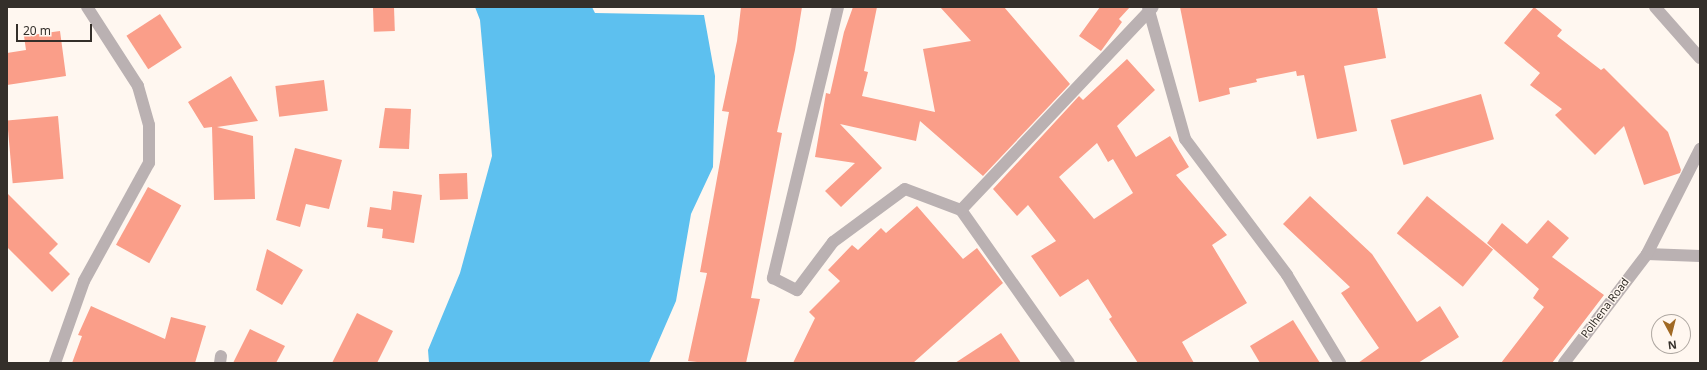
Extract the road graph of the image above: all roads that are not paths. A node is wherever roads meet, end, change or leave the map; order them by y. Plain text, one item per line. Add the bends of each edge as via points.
1 (87, 7) edge
2 (838, 7) edge
3 (1655, 7) edge
4 (1150, 8) edge
5 (1700, 58) edge
6 (1700, 149) edge
7 (961, 210) junction
8 (1647, 254) junction
9 (1700, 256) edge
10 (56, 363) edge
11 (1069, 363) edge
12 (1340, 363) edge
13 (1564, 363) edge

1 - 10 street via 138,86 149,126 149,163 84,281
2 - 7 street via 773,278 797,290 833,242 905,189
3 - 5 street
4 - 7 street
4 - 12 street via 1185,139 1287,275
6 - 8 street, Polhena Road
7 - 11 street
8 - 9 street
8 - 13 street, Polhena Road

